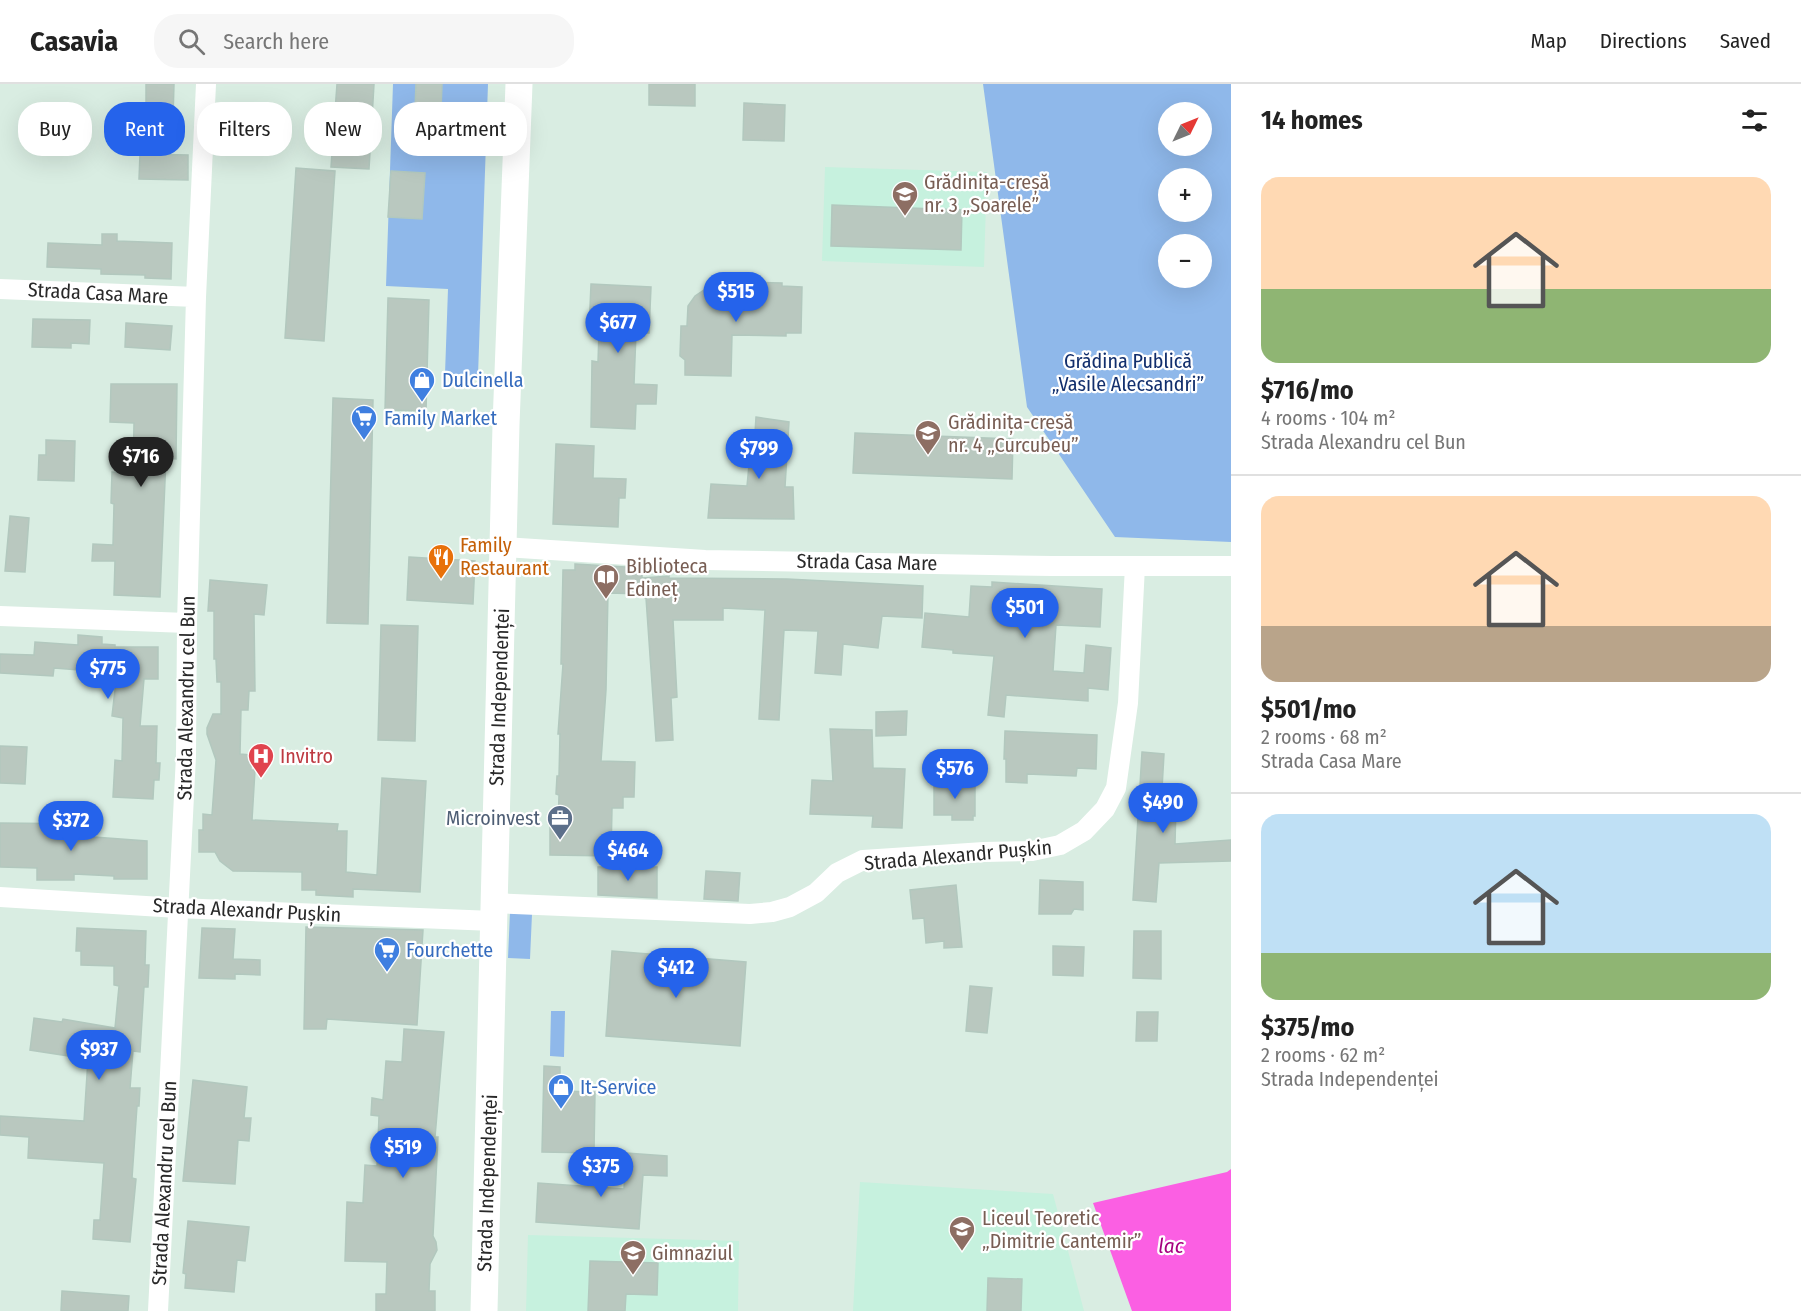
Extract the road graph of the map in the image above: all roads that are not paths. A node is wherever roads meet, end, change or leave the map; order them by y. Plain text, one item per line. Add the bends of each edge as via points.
1 (206, 84) edge
2 (519, 84) edge
3 (0, 289) edge
4 (196, 297) junction
5 (503, 547) junction
6 (1135, 566) junction
7 (1231, 566) edge
8 (0, 616) edge
9 (187, 623) junction
10 (0, 897) edge
11 (178, 908) junction
12 (493, 912) junction
13 (158, 1311) edge
14 (483, 1311) edge

1 - 4 street, Strada Alexandru cel Bun
2 - 5 main road, Strada Independenței
3 - 4 street, Strada Casa Mare
4 - 9 street, Strada Alexandru cel Bun
5 - 6 street, Strada Casa Mare via 705,560
5 - 12 main road, Strada Independenței
6 - 7 street, Strada Casa Mare
6 - 12 street, Strada Alexandr Pușkin via 1128,703 1116,788 1084,831 1060,845 1032,851 863,860 837,873 808,898 772,912
8 - 9 street
9 - 11 street, Strada Alexandru cel Bun via 186,756
10 - 11 street, Strada Alexandr Pușkin
11 - 12 street, Strada Alexandr Pușkin
11 - 13 street, Strada Alexandru cel Bun
12 - 14 main road, Strada Independenței

